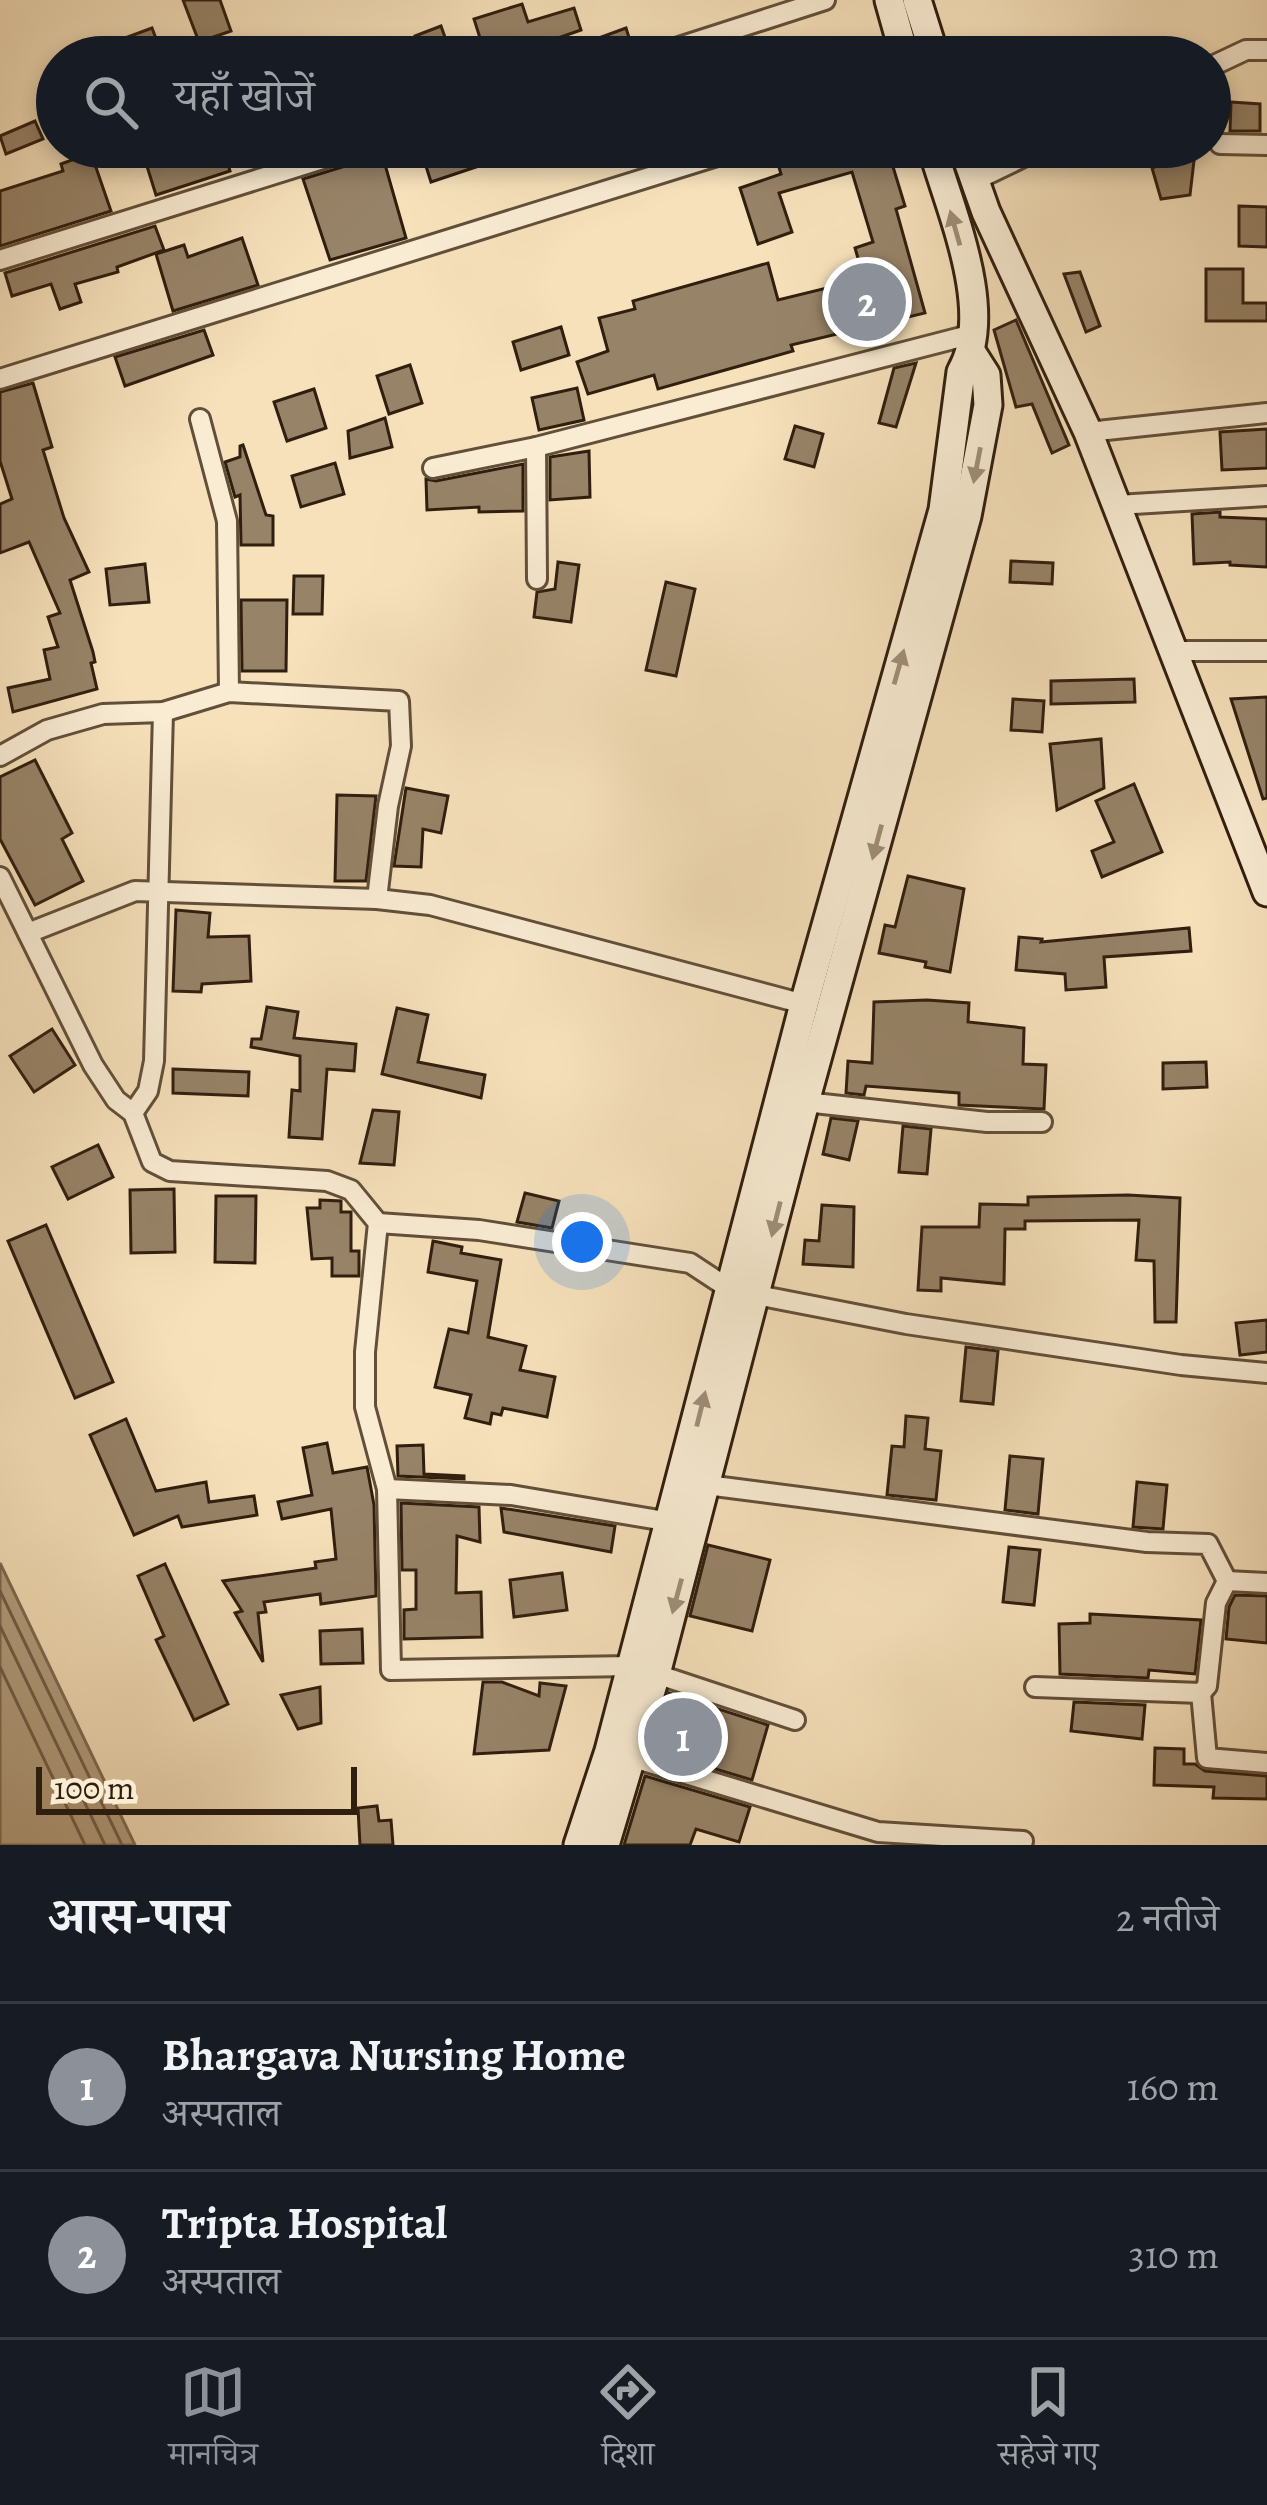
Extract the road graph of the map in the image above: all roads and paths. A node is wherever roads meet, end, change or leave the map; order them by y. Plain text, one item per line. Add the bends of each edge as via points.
1 (825, 0) edge
2 (889, 0) edge
3 (916, 0) edge
4 (713, 36) edge
5 (899, 36) edge
6 (928, 36) edge
7 (1267, 50) edge
8 (1231, 57) edge
9 (1231, 144) edge
10 (1267, 145) edge
11 (294, 168) edge
12 (678, 168) edge
13 (938, 168) edge
14 (970, 168) edge
15 (1001, 168) edge
16 (974, 181) junction
17 (0, 260) edge
18 (1022, 288) junction
19 (974, 332) junction
20 (0, 379) edge
21 (1267, 413) edge
22 (200, 419) dead end
23 (1088, 432) junction
24 (536, 447) junction
25 (433, 468) dead end
26 (1267, 496) edge
27 (1117, 505) junction
28 (537, 579) dead end
29 (1173, 651) junction
30 (1267, 651) edge
31 (229, 692) junction
32 (163, 712) junction
33 (0, 756) edge
34 (0, 877) edge
35 (160, 890) junction
36 (1267, 892) edge
37 (377, 899) junction
38 (28, 933) junction
39 (804, 1004) junction
40 (792, 1101) junction
41 (134, 1113) junction
42 (1042, 1122) dead end
43 (378, 1223) junction
44 (744, 1292) junction
45 (1267, 1373) edge
46 (694, 1483) junction
47 (387, 1489) junction
48 (671, 1522) junction
49 (1227, 1581) junction
50 (1267, 1583) edge
51 (644, 1670) junction
52 (1035, 1687) dead end
53 (1202, 1693) junction
54 (795, 1720) dead end
55 (621, 1755) junction
56 (1267, 1762) edge
57 (1024, 1841) dead end
58 (578, 1845) edge
59 (605, 1845) edge

1 - 4 street
2 - 5 main road
3 - 6 main road
7 - 8 street
9 - 10 street
11 - 17 street
12 - 20 street
19 -> 13 main road via 970,278
14 - 16 main road
15 - 16 street
16 - 18 main road
18 - 19 main road
18 - 23 main road
19 - 24 street
39 -> 19 main road via 943,510
19 -> 40 main road via 988,405 967,516
21 - 23 street
22 - 31 street via 227,521
23 - 27 main road
24 - 25 street
24 - 28 street
26 - 27 street
27 - 29 main road
29 - 30 street
29 - 36 main road
31 - 32 street
31 - 37 street via 398,701 401,746
32 - 33 street via 103,714 46,730
32 - 35 street
34 - 38 street
35 - 37 street
35 - 38 street via 135,891
35 - 41 street via 154,1061
37 - 39 street via 430,905
38 - 41 street via 93,1066
39 - 40 main road
40 - 42 street
40 - 44 main road
41 - 43 street via 152,1162 170,1171 327,1181 351,1190
43 - 44 street via 689,1263
43 - 47 street via 365,1407
44 - 45 street via 906,1324
44 - 46 main road
46 - 48 main road
46 - 49 street via 1208,1544
46 -> 51 main road
47 - 48 street via 511,1495
47 - 51 street via 391,1670
48 - 51 main road
49 - 50 street
49 - 53 street
51 - 54 street
51 - 55 main road
52 - 53 street
53 - 56 street via 1207,1758
55 - 57 street via 878,1832
55 - 58 main road
55 - 59 main road

